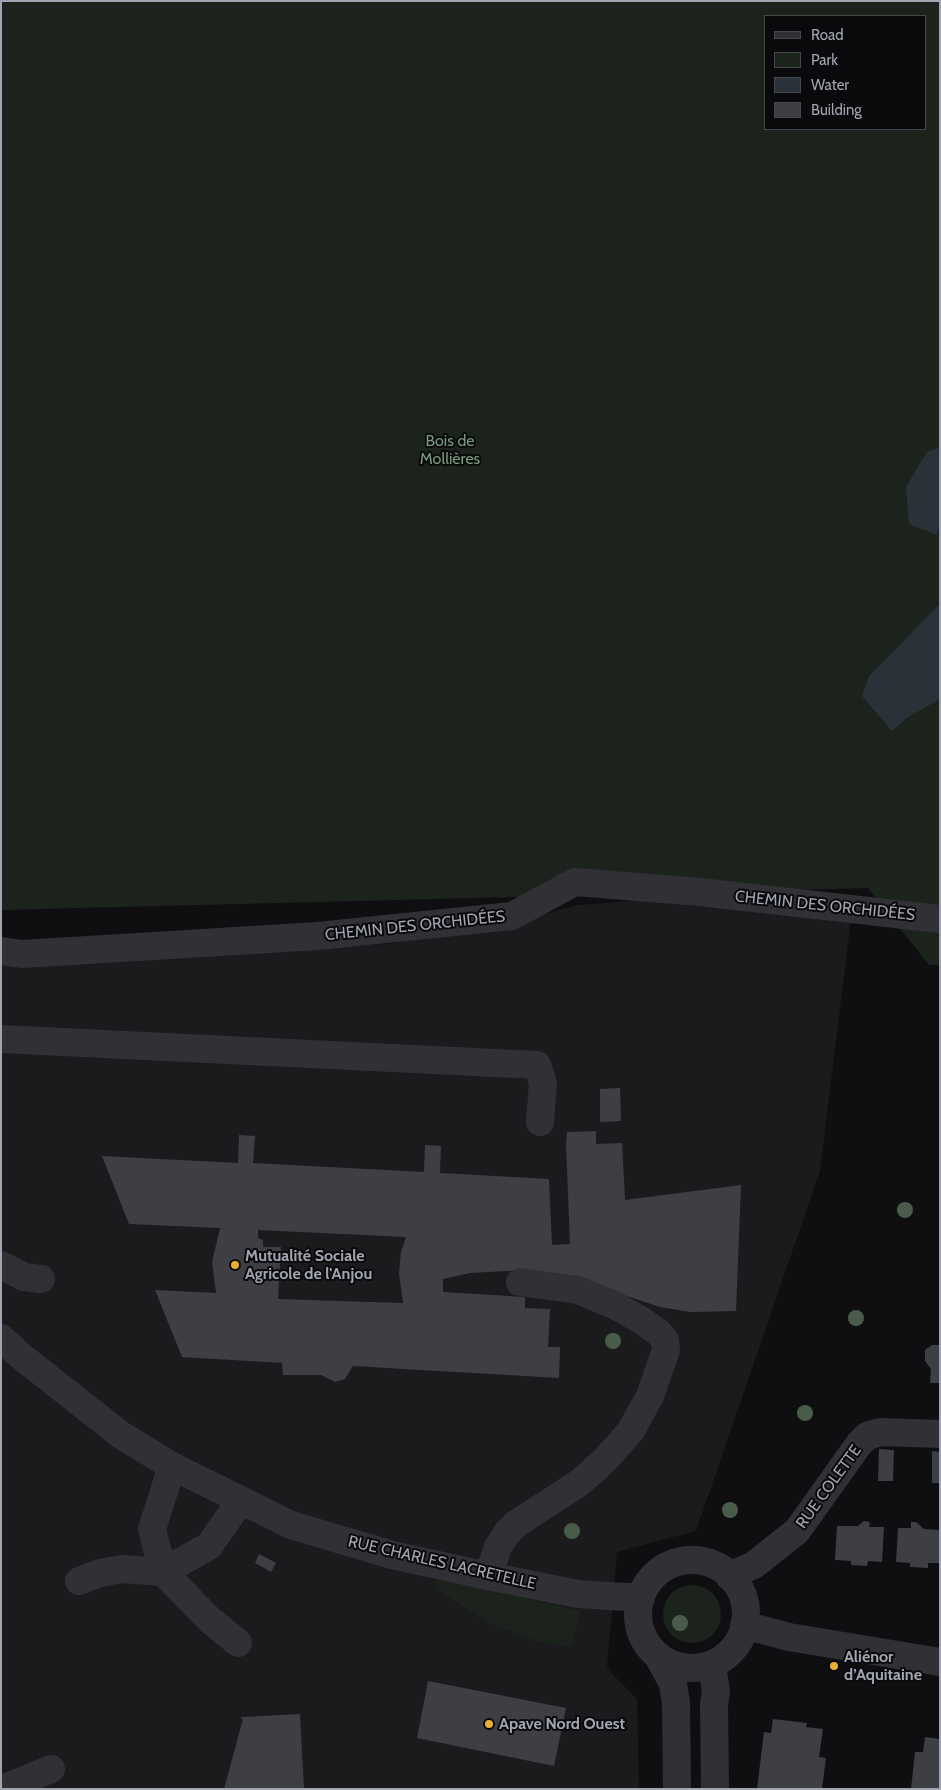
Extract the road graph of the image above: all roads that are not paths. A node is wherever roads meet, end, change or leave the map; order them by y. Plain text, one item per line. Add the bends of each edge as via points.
1 (940, 919) edge
2 (1, 951) edge
3 (1, 1039) edge
4 (540, 1122) dead end
5 (1, 1265) edge
6 (41, 1279) dead end
7 (520, 1282) dead end
8 (1, 1338) edge
9 (940, 1434) edge
10 (172, 1466) junction
11 (241, 1500) junction
12 (164, 1572) junction
13 (488, 1576) junction
14 (729, 1576) junction
15 (79, 1581) dead end
16 (641, 1598) junction
17 (744, 1625) junction
18 (238, 1643) dead end
19 (658, 1656) junction
20 (940, 1662) edge
21 (712, 1664) junction
22 (51, 1769) dead end
23 (2, 1789) edge
24 (677, 1789) edge
25 (715, 1789) edge

1 - 2 street, CHEMIN DES ORCHIDÉES via 700,892 575,882 512,916 318,936 22,954
3 - 4 street via 537,1065 543,1083
5 - 6 street via 24,1277
7 - 13 street via 578,1290 614,1305 659,1333 665,1340 666,1350 650,1396 630,1432 579,1483 507,1533 498,1546
8 - 10 street, RUE CHARLES LACRETELLE via 121,1435
9 - 14 street, RUE COLETTE via 880,1432 868,1436 797,1531 754,1565
10 - 11 street, RUE CHARLES LACRETELLE
10 - 12 street via 152,1529
11 - 12 street via 209,1546
11 - 13 street, RUE CHARLES LACRETELLE via 309,1530 392,1555
12 - 15 street via 122,1569
12 - 18 street via 209,1620
13 - 16 street, RUE CHARLES LACRETELLE via 578,1594
14 - 16 street via 709,1563 679,1562 654,1577
14 - 17 street via 744,1601
16 - 19 street via 638,1611 640,1630
17 - 20 street via 789,1637
17 - 21 street via 733,1649
19 - 21 street via 684,1667
19 - 24 street via 673,1684 676,1703
21 - 25 street via 716,1692
22 - 23 street

